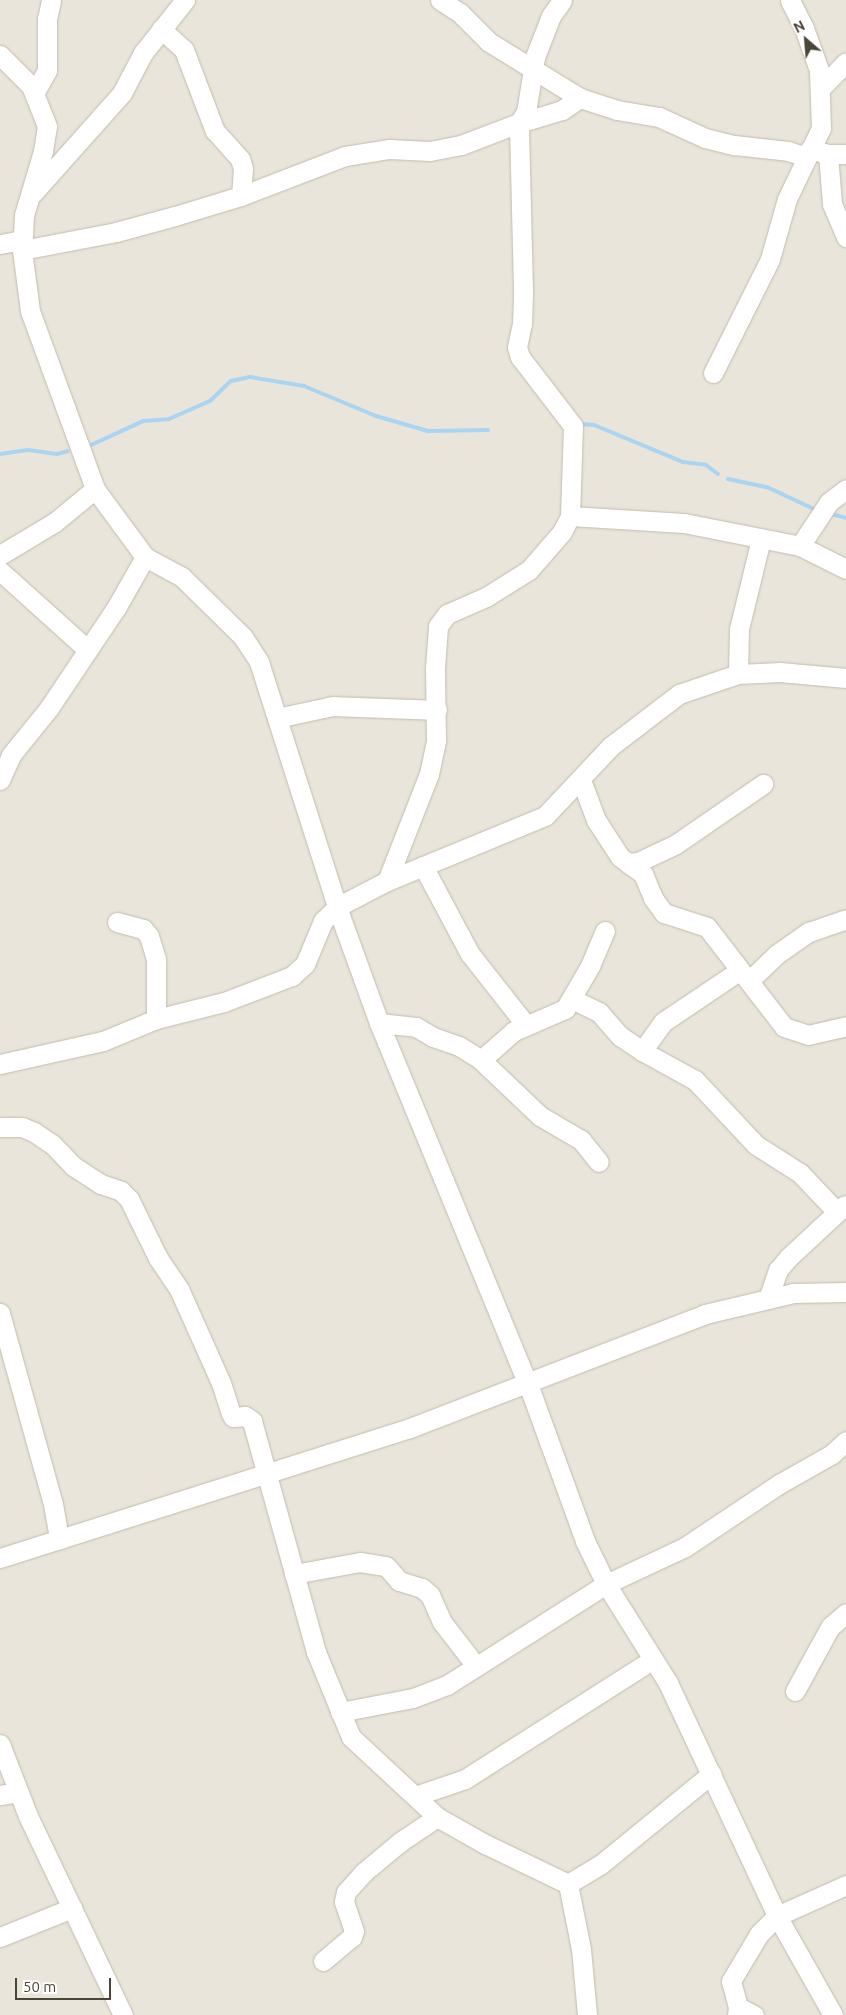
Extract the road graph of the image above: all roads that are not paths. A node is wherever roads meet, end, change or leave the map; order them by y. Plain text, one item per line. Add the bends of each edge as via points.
1 (51, 0) edge
2 (185, 0) edge
3 (440, 0) edge
4 (562, 0) edge
5 (790, 0) edge
6 (161, 29) junction
7 (0, 54) edge
8 (846, 62) edge
9 (533, 66) junction
10 (820, 89) junction
11 (35, 92) junction
12 (580, 98) junction
13 (518, 123) junction
14 (823, 153) edge
15 (241, 196) junction
16 (29, 197) junction
17 (846, 237) edge
18 (0, 244) edge
19 (22, 245) junction
20 (713, 373) dead end
21 (94, 489) junction
22 (846, 489) edge
23 (570, 516) junction
24 (761, 539) junction
25 (800, 546) junction
26 (0, 555) edge
27 (145, 557) junction
28 (846, 569) edge
29 (0, 571) edge
30 (88, 650) junction
31 (738, 674) junction
32 (846, 678) edge
33 (436, 710) junction
34 (277, 718) junction
35 (0, 780) edge
36 (581, 780) junction
37 (763, 784) dead end
38 (628, 863) junction
39 (422, 866) junction
40 (387, 881) junction
41 (337, 907) junction
42 (846, 920) edge
43 (117, 922) dead end
44 (605, 931) dead end
45 (744, 976) junction
46 (572, 999) junction
47 (156, 1019) junction
48 (379, 1023) junction
49 (525, 1024) junction
50 (846, 1026) edge
51 (642, 1050) junction
52 (481, 1060) junction
53 (0, 1064) edge
54 (0, 1127) edge
55 (599, 1162) dead end
56 (841, 1208) edge
57 (846, 1292) edge
58 (768, 1296) junction
59 (0, 1313) edge
60 (528, 1384) junction
61 (846, 1441) edge
62 (268, 1473) junction
63 (59, 1539) junction
64 (0, 1558) edge
65 (294, 1574) junction
66 (606, 1584) junction
67 (846, 1613) edge
68 (652, 1660) junction
69 (476, 1666) junction
70 (795, 1691) dead end
71 (340, 1712) junction
72 (0, 1744) edge
73 (711, 1774) junction
74 (19, 1792) junction
75 (0, 1795) edge
76 (414, 1796) junction
77 (437, 1817) junction
78 (568, 1884) junction
79 (846, 1885) edge
80 (72, 1908) junction
81 (777, 1916) junction
82 (4, 1932) edge
83 (323, 1961) dead end
84 (743, 2012) edge
85 (124, 2015) edge
86 (587, 2015) edge
87 (833, 2015) edge

1 - 11 street via 47,19 47,70
2 - 6 street
3 - 9 street via 489,42
4 - 9 street via 551,16
5 - 10 street via 814,52
6 - 15 street via 184,50 212,124 240,159 243,168
6 - 16 street via 143,53 122,93
7 - 11 street
8 - 10 street
9 - 12 street
9 - 13 street via 526,112
10 - 14 street
11 - 16 street via 43,112 46,133
12 - 13 street via 562,110
12 - 14 street via 617,110 659,117 706,138 734,145
13 - 15 street via 461,145 430,151 389,148 346,156
13 - 23 street via 523,290 522,324 517,348 520,357 573,426
14 - 17 street via 832,204
14 - 20 street via 786,199 770,259
15 - 19 street via 116,232
16 - 19 street
18 - 19 street
19 - 21 street via 36,333
21 - 26 street via 55,522
21 - 27 street
22 - 25 street via 829,502
23 - 24 street via 684,523
23 - 33 street via 562,532 529,570 493,593 446,614 438,626
24 - 25 street
24 - 31 street via 739,629
25 - 28 street
27 - 30 street
27 - 34 street via 182,577 243,637 259,662
29 - 30 street
30 - 35 street via 49,708 11,755
31 - 32 street via 780,672
31 - 36 street via 679,694 649,714 611,746
33 - 34 street via 333,706
33 - 40 street via 436,740 429,774
34 - 41 street
36 - 38 street via 596,820 620,857
36 - 39 street via 545,816
37 - 38 street via 676,844 638,862
38 - 45 street via 642,874 652,898 664,913 707,927
39 - 40 street
39 - 49 street via 470,954
40 - 41 street
41 - 47 street via 323,921 304,964 292,976 224,1002
41 - 48 street
42 - 45 street via 808,932
43 - 47 street via 143,928 149,936 156,959
44 - 46 street
45 - 50 street via 790,1031 808,1035
45 - 51 street via 662,1022
46 - 49 street via 565,1009 553,1016
46 - 51 street via 599,1012 620,1036
47 - 53 street via 103,1041
48 - 52 street via 416,1027
48 - 60 street
49 - 52 street
51 - 56 street via 695,1080 756,1145 800,1173
52 - 55 street via 540,1116 581,1140
54 - 62 street via 22,1127 34,1132 52,1144 73,1166 121,1192 129,1200 158,1258 179,1289 221,1383 231,1414 233,1417 245,1416 252,1421
56 - 58 street via 778,1270
57 - 58 street
58 - 60 street via 705,1314
59 - 63 street via 53,1504
60 - 62 street via 410,1428
60 - 66 street via 560,1478
61 - 66 street via 832,1454 779,1484 685,1547
62 - 63 street
62 - 65 street
63 - 64 street
65 - 69 street via 360,1562 386,1566 399,1581 422,1588 430,1595 442,1622
65 - 71 street via 316,1652
66 - 68 street
66 - 69 street
67 - 70 street via 830,1627
68 - 73 street via 668,1683
68 - 76 street via 465,1779
69 - 71 street via 431,1693
71 - 76 street via 352,1737
72 - 74 street
73 - 78 street via 600,1865
73 - 81 street
74 - 75 street
74 - 80 street
76 - 77 street
77 - 78 street
77 - 83 street via 378,1860 346,1892 344,1902 354,1931 352,1937
78 - 86 street via 581,1949
79 - 81 street
80 - 82 street
80 - 85 street
81 - 84 street via 753,1942 731,1981
81 - 87 street

